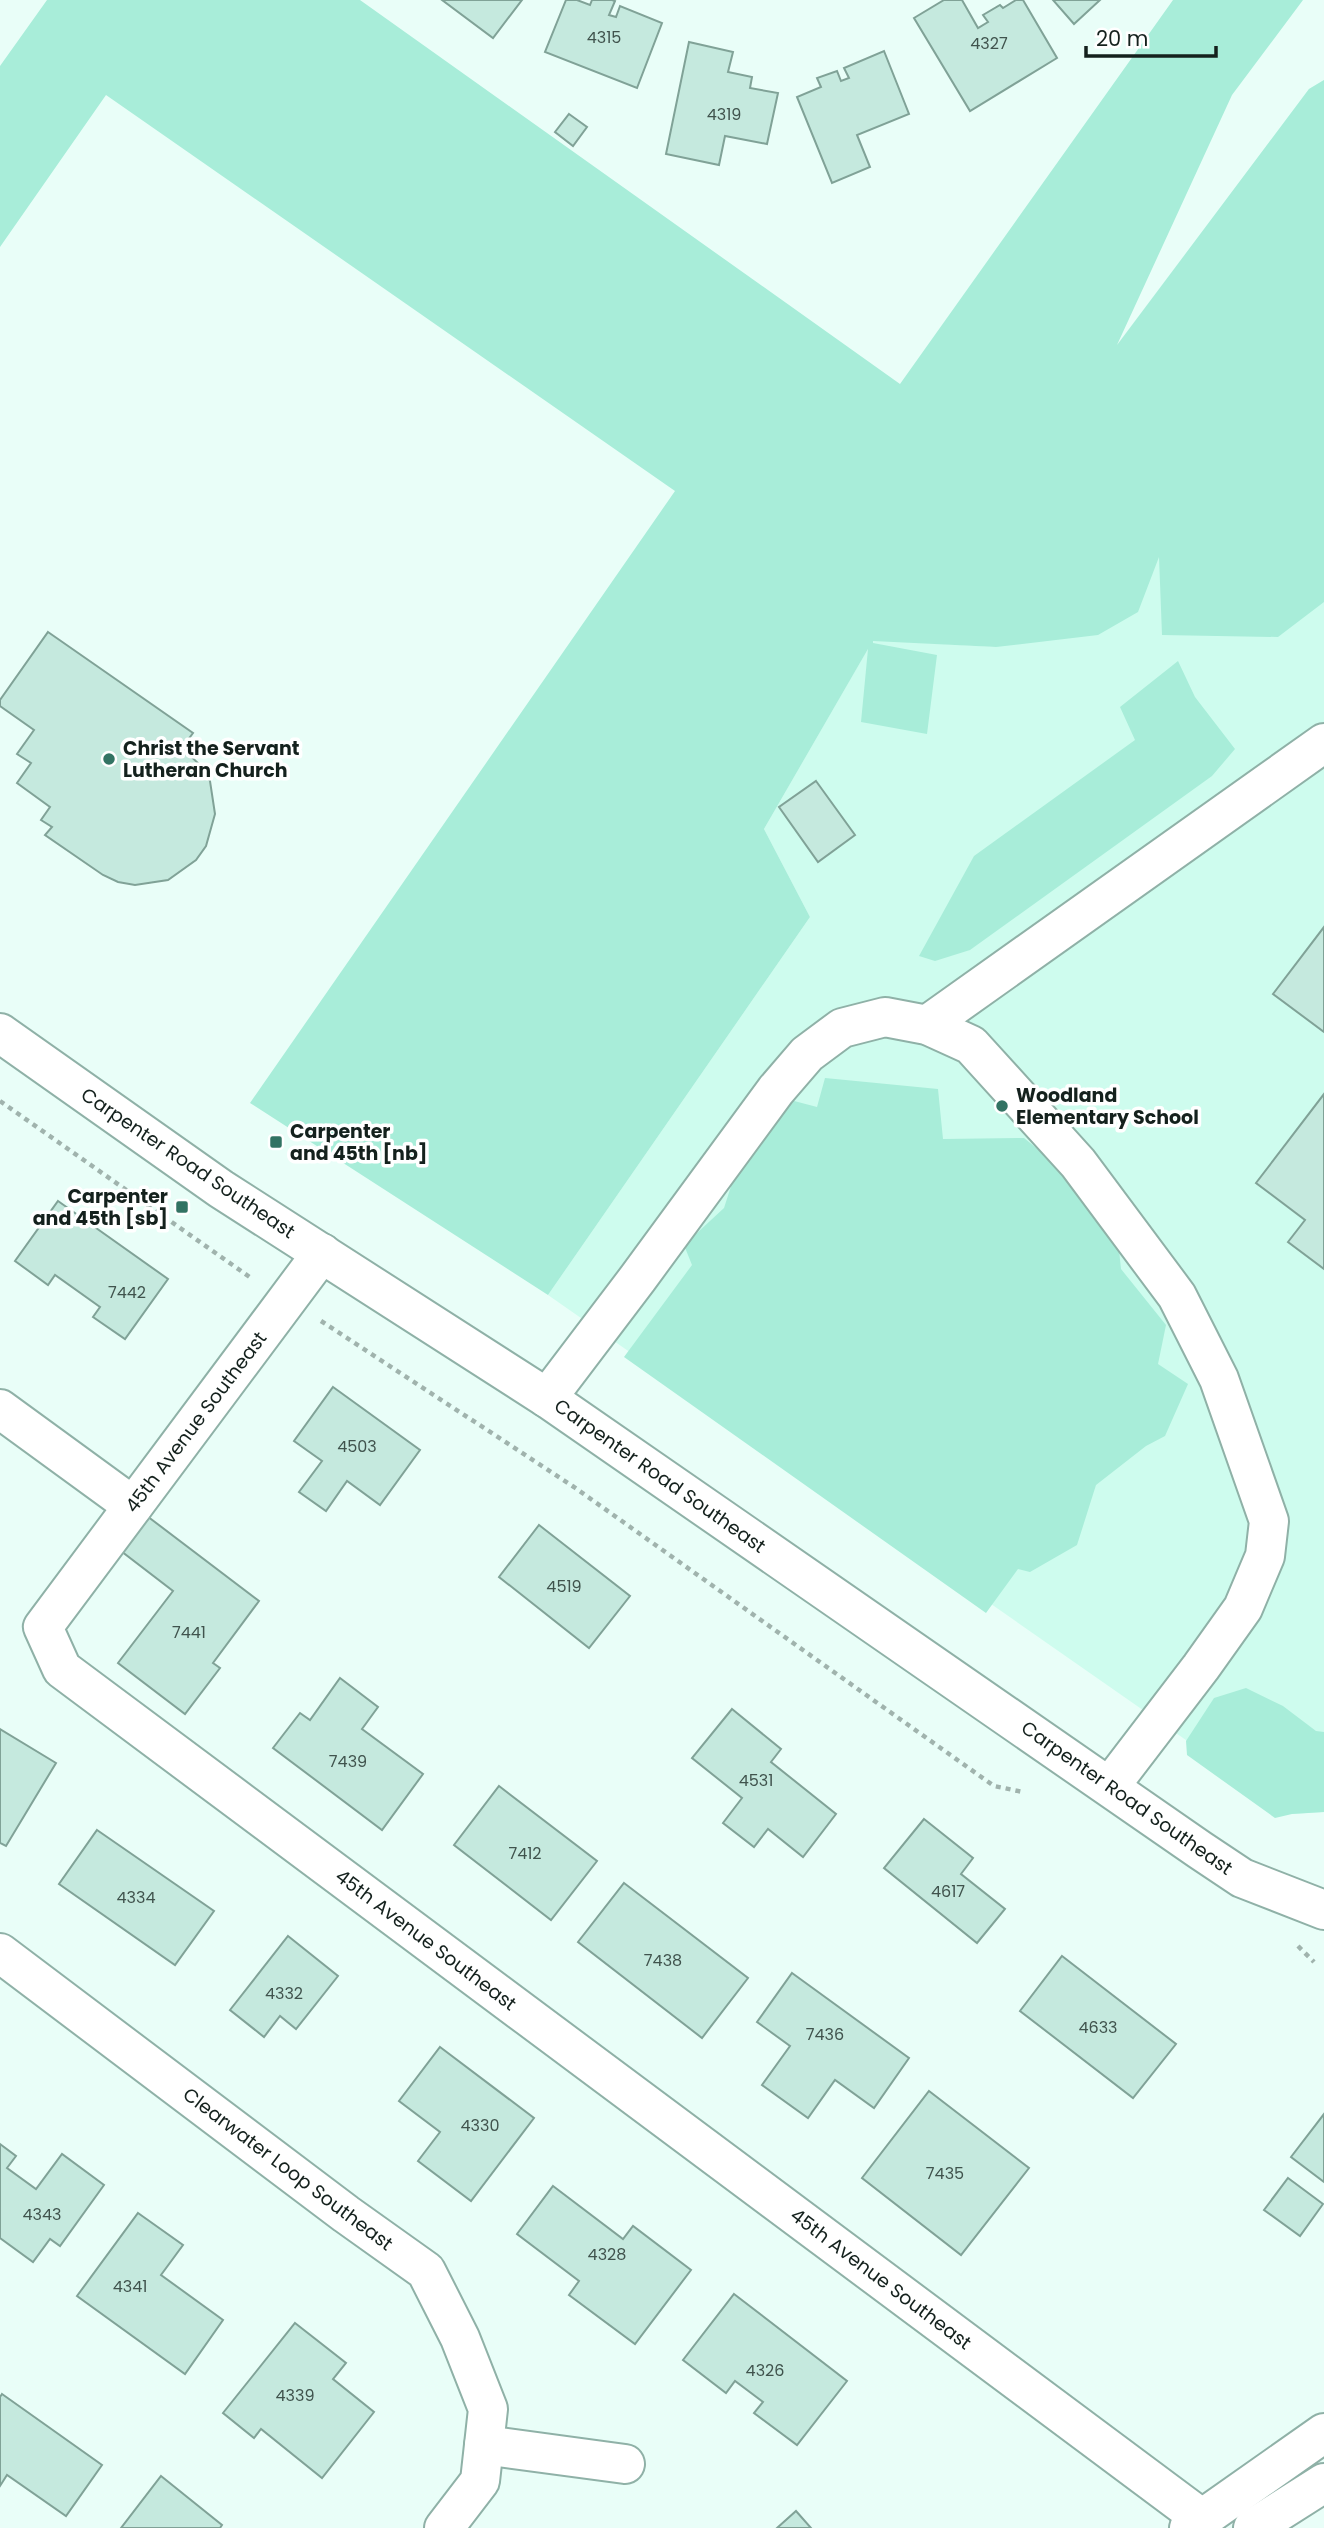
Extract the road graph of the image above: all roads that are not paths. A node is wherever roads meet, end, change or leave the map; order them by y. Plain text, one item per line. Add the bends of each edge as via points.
1 (1324, 743) edge
2 (927, 1024) junction
3 (0, 1032) edge
4 (322, 1253) junction
5 (547, 1398) junction
6 (0, 1409) edge
7 (133, 1506) junction
8 (1110, 1786) junction
9 (1324, 1910) edge
10 (0, 1954) edge
11 (1324, 2433) edge
12 (484, 2445) junction
13 (625, 2464) dead end
14 (1324, 2483) edge
15 (1195, 2523) edge
16 (444, 2528) edge
17 (1253, 2528) edge

1 - 2 street
2 - 5 street via 885,1017 842,1028 807,1054
2 - 8 street via 971,1045 1078,1163 1177,1296 1219,1379 1269,1521 1265,1556 1243,1608
3 - 4 street, Carpenter Road Southeast via 221,1189
4 - 5 street, Carpenter Road Southeast
4 - 7 street, 45th Avenue Southeast
5 - 8 street, Carpenter Road Southeast
6 - 7 street
7 - 15 street, 45th Avenue Southeast via 43,1627 62,1669
8 - 9 street, Carpenter Road Southeast via 1242,1878
10 - 12 street, Clearwater Loop Southeast via 426,2271 460,2338 488,2409
11 - 15 street
12 - 13 street
12 - 16 street, Clearwater Loop Southeast via 480,2481
14 - 17 street

